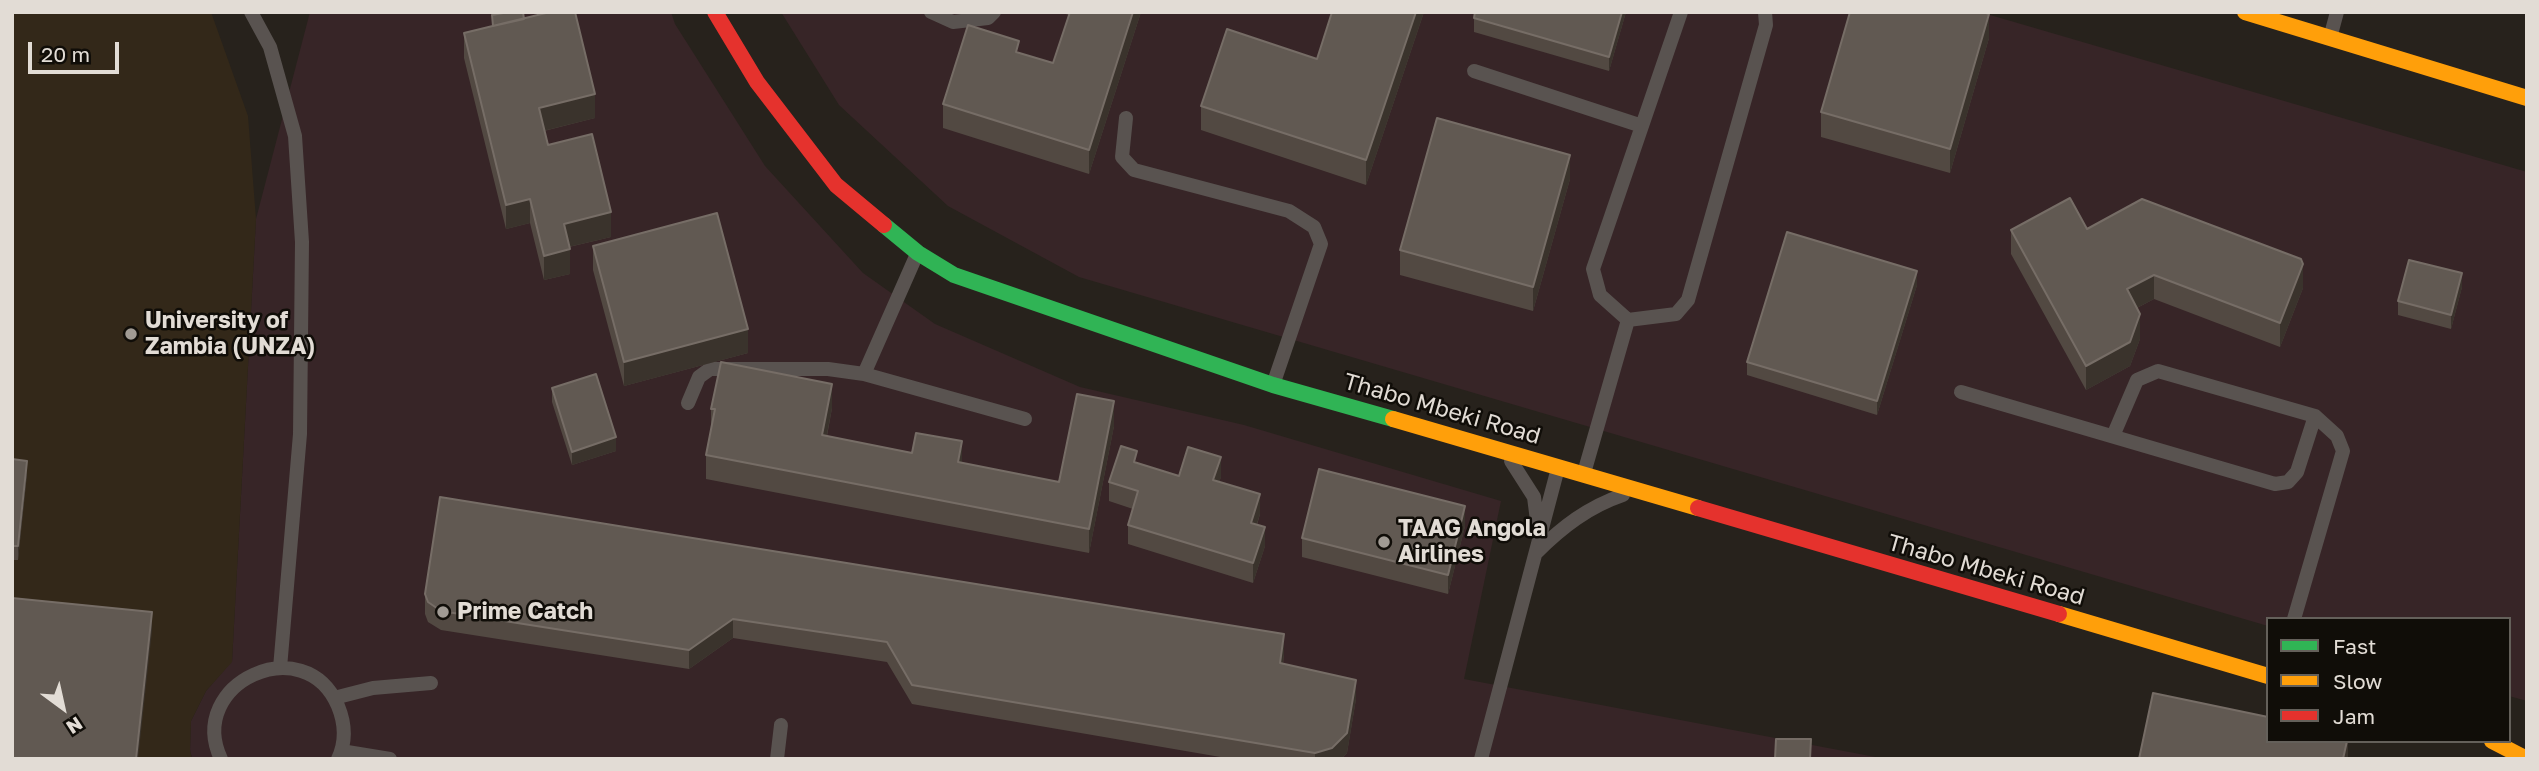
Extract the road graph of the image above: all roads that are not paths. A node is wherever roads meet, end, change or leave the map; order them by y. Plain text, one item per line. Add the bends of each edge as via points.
1 (251, 12) edge
2 (715, 12) edge
3 (931, 12) edge
4 (994, 12) edge
5 (1681, 12) edge
6 (1765, 12) edge
7 (2245, 12) edge
8 (2337, 12) edge
9 (2330, 38) junction
10 (1474, 71) dead end
11 (2527, 97) edge
12 (1126, 118) dead end
13 (1642, 126) junction
14 (918, 253) junction
15 (1628, 320) junction
16 (864, 374) junction
17 (1273, 385) junction
18 (1961, 392) dead end
19 (688, 403) dead end
20 (2315, 416) junction
21 (1025, 419) dead end
22 (2113, 436) junction
23 (1503, 450) junction
24 (1558, 467) junction
25 (1584, 474) junction
26 (1636, 490) junction
27 (1535, 554) junction
28 (2295, 617) edge
29 (281, 668) junction
30 (2266, 675) edge
31 (431, 684) dead end
32 (334, 698) junction
33 (781, 725) dead end
34 (2495, 743) edge
35 (2508, 743) edge
36 (2527, 749) edge
37 (339, 755) edge
38 (221, 759) edge
39 (390, 759) edge
40 (777, 759) edge
41 (1481, 759) edge
42 (2527, 759) edge

1 - 29 lane via 270,47 295,136 302,242 300,434
2 - 14 main road, Thabo Mbeki Road via 757,82 836,185
3 - 4 lane via 953,22 988,18
5 - 13 lane
6 - 15 lane via 1766,25 1688,300 1676,314
7 - 9 main road
8 - 9 lane
9 - 11 main road
10 - 13 lane
12 - 17 lane via 1122,157 1133,170 1289,211 1314,226 1321,244
13 - 15 lane via 1594,269 1600,295
14 - 16 lane
14 - 17 main road, Thabo Mbeki Road via 954,275
15 - 25 lane
16 - 19 lane via 828,369 710,369 699,377
16 - 21 lane
17 - 23 main road, Thabo Mbeki Road
18 - 22 lane
20 - 22 lane via 2158,371 2137,380
20 - 22 lane via 2297,472 2288,482 2275,484
20 - 28 lane via 2337,436 2343,451
23 - 24 main road, Thabo Mbeki Road
23 - 27 lane via 1534,497 1539,526
24 - 25 main road, Thabo Mbeki Road
24 - 27 lane
25 - 26 main road, Thabo Mbeki Road
26 - 27 lane via 1580,514
26 - 30 main road, Thabo Mbeki Road
27 - 41 lane
29 - 32 lane via 313,677
29 - 38 lane via 250,675 227,695 216,723
31 - 32 lane via 373,688
32 - 37 lane via 343,724
33 - 40 lane
34 - 42 main road
35 - 36 main road
37 - 39 lane

